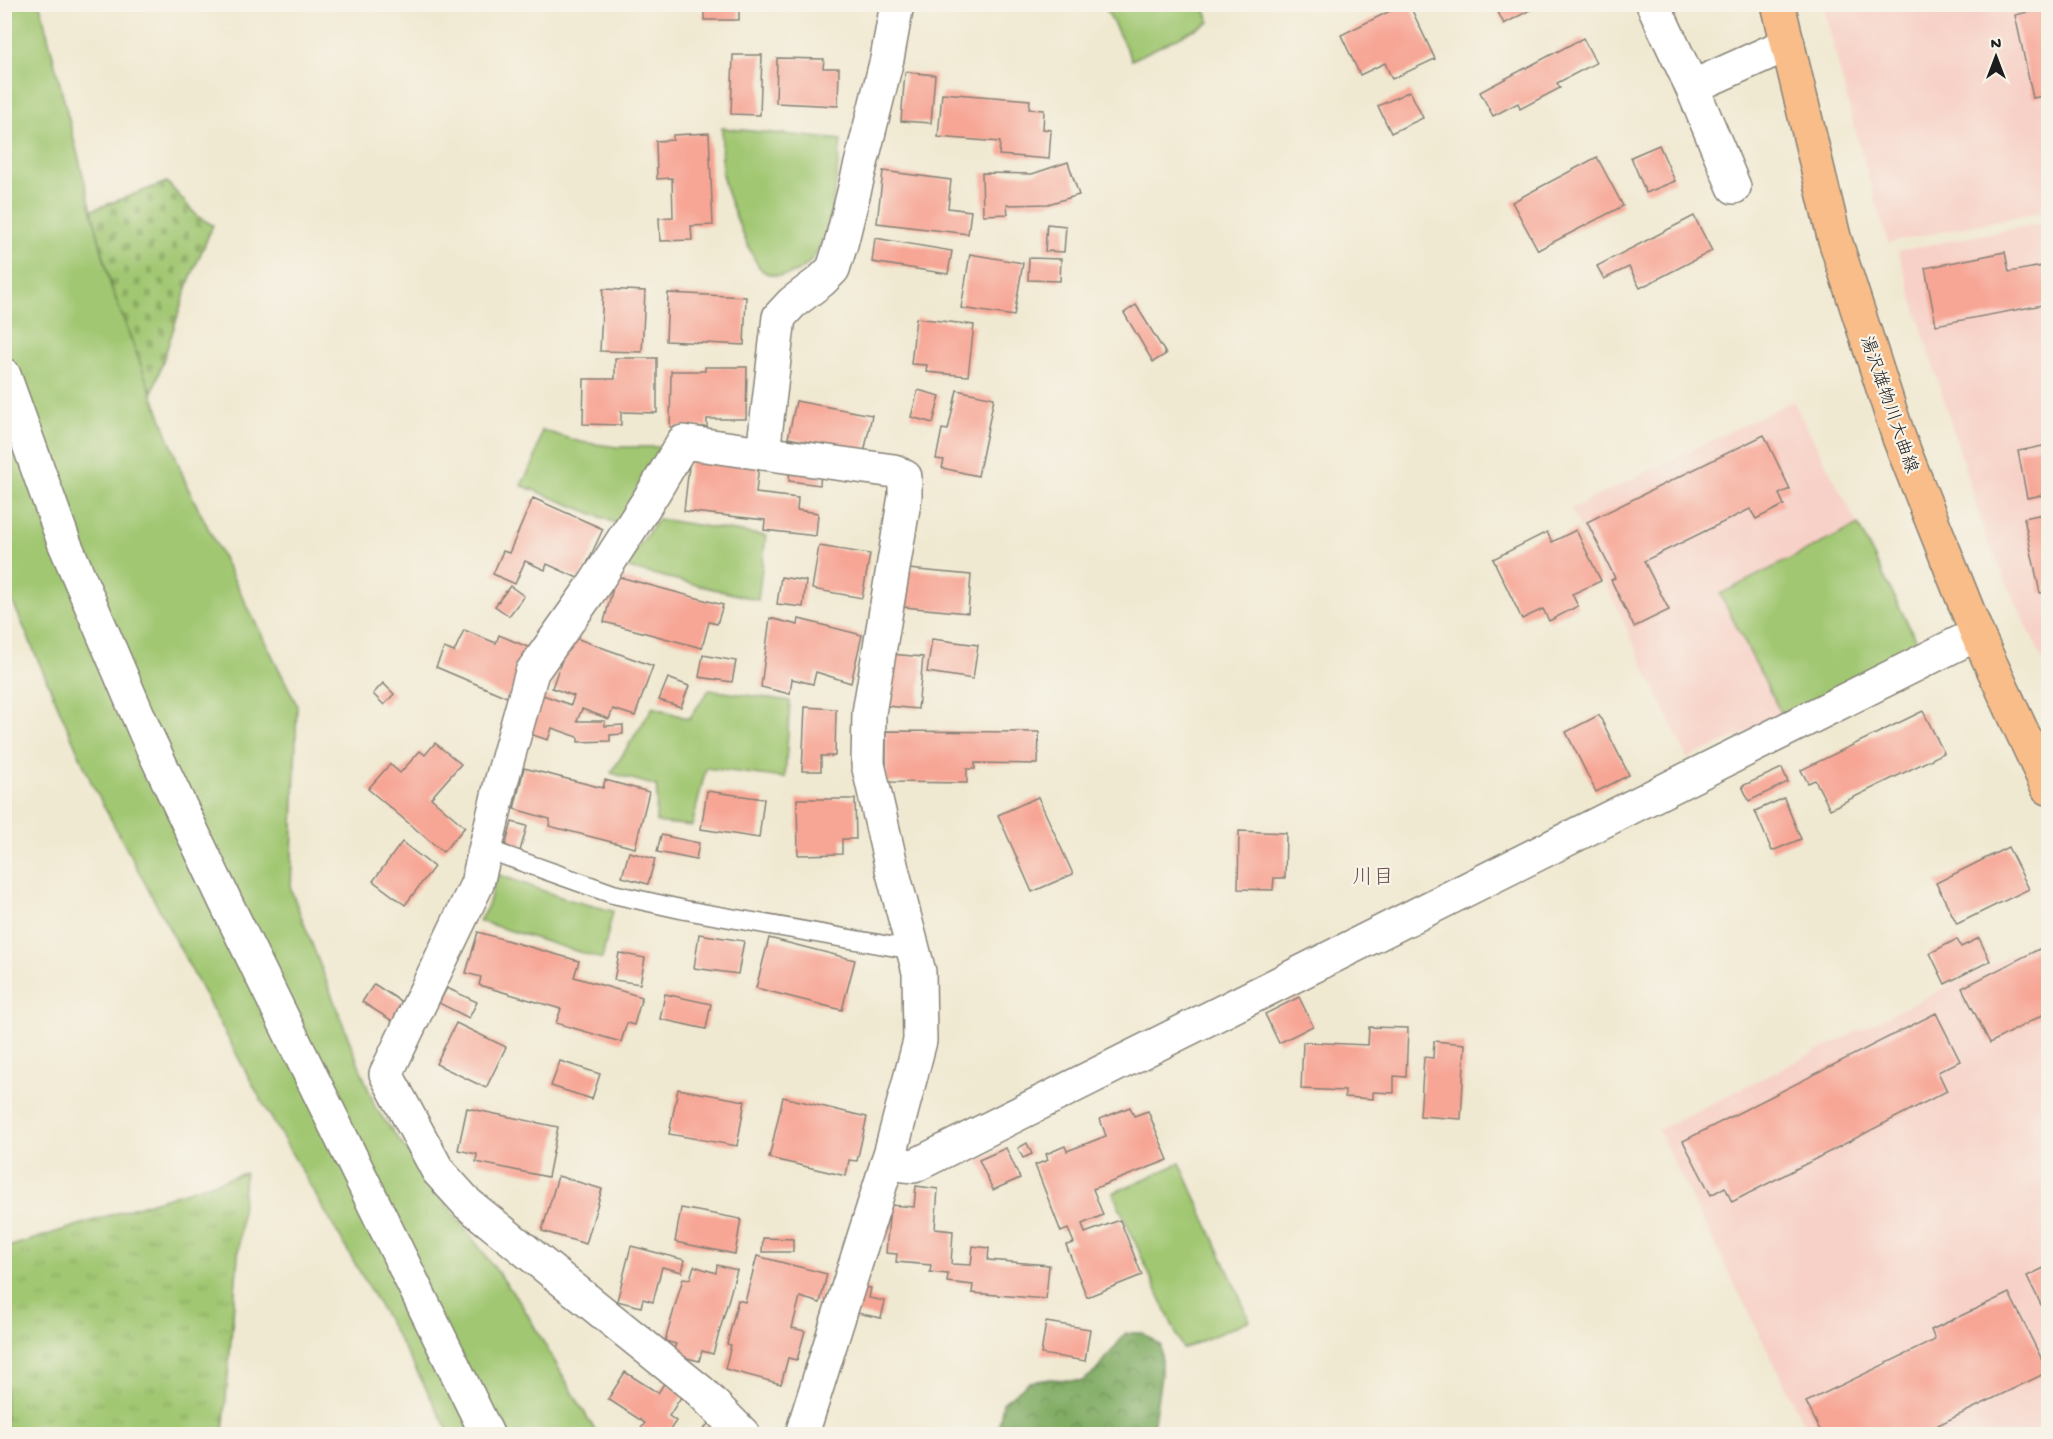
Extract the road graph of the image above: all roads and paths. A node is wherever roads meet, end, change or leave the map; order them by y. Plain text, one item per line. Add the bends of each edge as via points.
1 (897, 4) edge
2 (1653, 4) edge
3 (1778, 4) edge
4 (1788, 44) junction
5 (1692, 87) junction
6 (1734, 187) dead end
7 (4, 375) edge
8 (763, 453) junction
9 (1977, 634) junction
10 (2049, 788) edge
11 (486, 849) junction
12 (913, 950) junction
13 (887, 1163) junction
14 (487, 1434) edge
15 (743, 1434) edge
16 (802, 1434) edge

1 - 8 street via 833,269 779,317
2 - 5 street
3 - 4 main road, 湯沢雄物川大曲線
4 - 5 street
4 - 9 main road, 湯沢雄物川大曲線 via 1834,237 1899,438
5 - 6 street
7 - 14 street via 64,542 146,734
8 - 11 street via 683,442 596,582 532,672
8 - 12 street via 894,471 905,477 869,712 868,764
9 - 10 main road, 湯沢雄物川大曲線
9 - 13 street via 914,1166
11 - 12 lane via 613,894
11 - 15 street via 477,884 386,1074 438,1171 468,1204 700,1391
12 - 13 street via 919,972 920,1041
13 - 16 street

